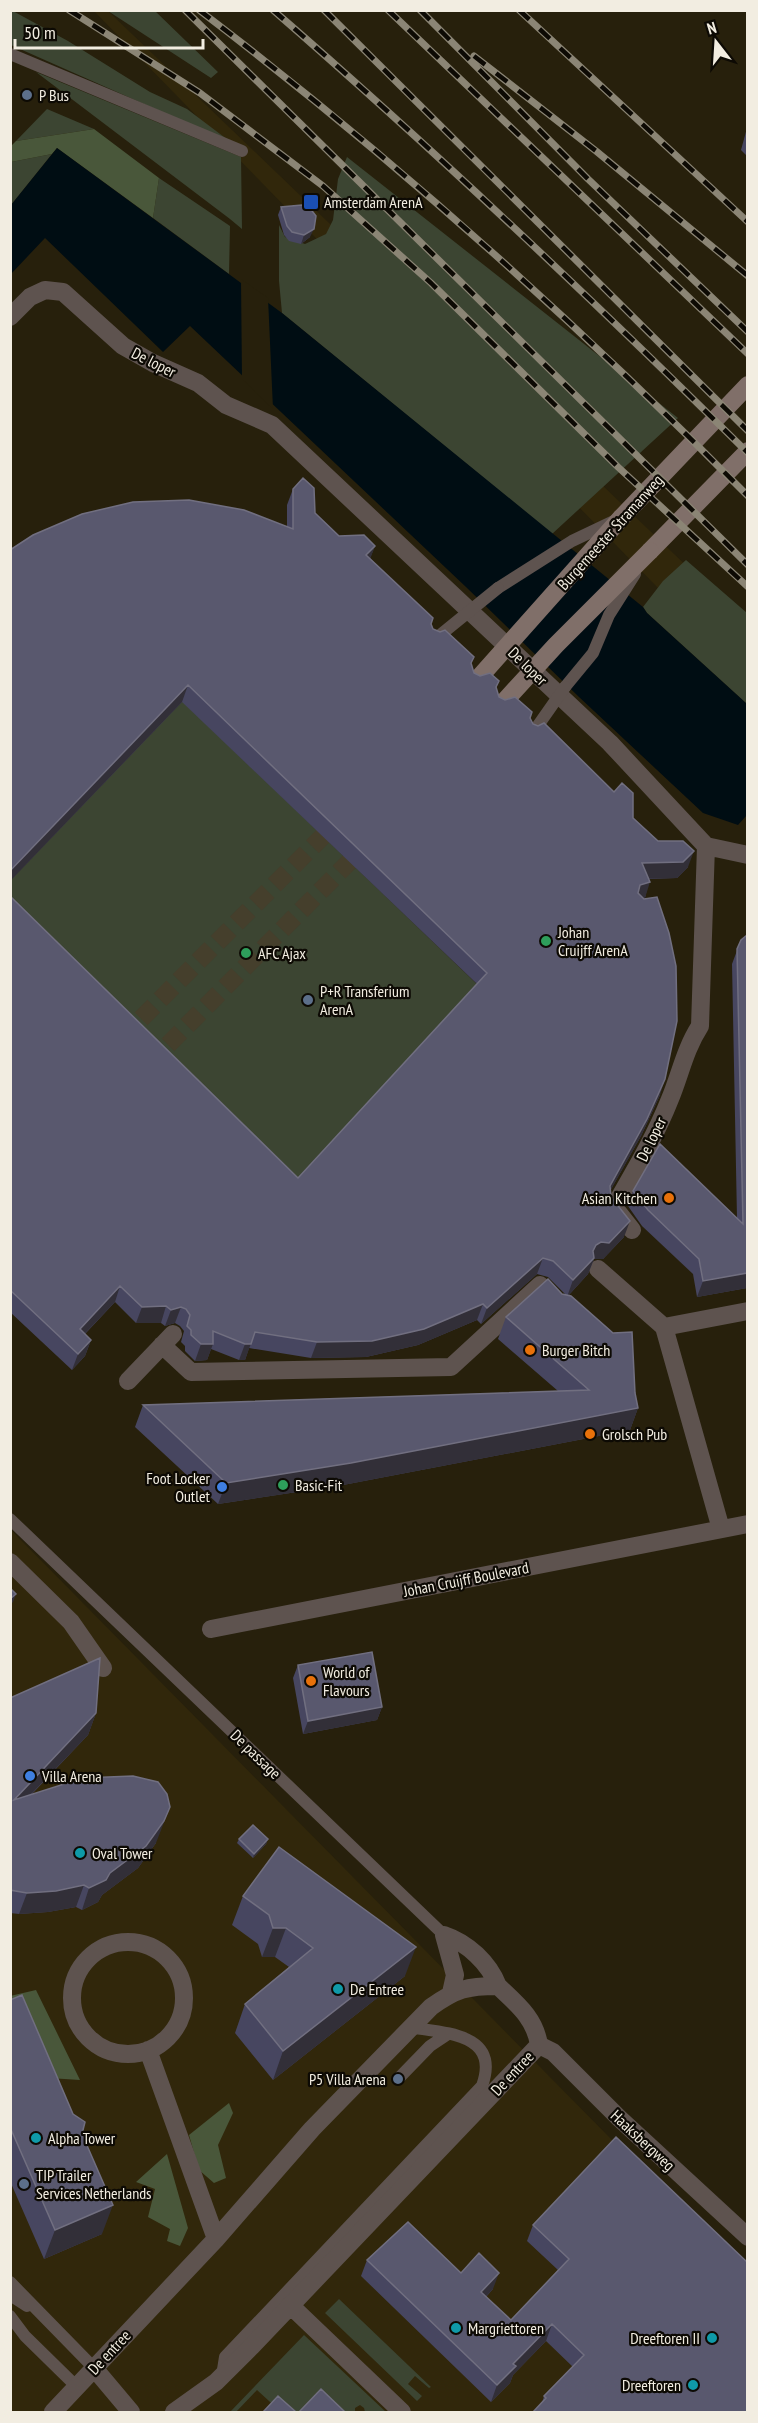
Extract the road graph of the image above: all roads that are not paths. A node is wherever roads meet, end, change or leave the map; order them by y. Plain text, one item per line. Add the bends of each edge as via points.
1 (10, 54) edge
2 (242, 151) dead end
3 (10, 317) edge
4 (747, 385) edge
5 (747, 451) edge
6 (621, 518) junction
7 (650, 551) junction
8 (433, 640) edge
9 (476, 681) edge
10 (501, 705) edge
11 (532, 734) edge
12 (706, 846) junction
13 (747, 855) edge
14 (632, 1230) edge
15 (598, 1269) dead end
16 (562, 1307) edge
17 (747, 1311) edge
18 (664, 1327) junction
19 (128, 1381) dead end
20 (10, 1519) edge
21 (747, 1524) edge
22 (721, 1529) junction
23 (10, 1562) edge
24 (211, 1629) dead end
25 (103, 1668) dead end
26 (444, 1935) junction
27 (498, 1986) junction
28 (451, 1993) junction
29 (409, 2027) junction
30 (448, 2034) junction
31 (539, 2045) junction
32 (148, 2050) junction
33 (398, 2079) dead end
34 (747, 2237) edge
35 (216, 2240) junction
36 (10, 2282) edge
37 (10, 2295) edge
38 (290, 2305) junction
39 (10, 2316) edge
40 (46, 2318) junction
41 (10, 2330) edge
42 (25, 2336) junction
43 (94, 2367) junction
44 (222, 2376) junction
45 (77, 2387) junction
46 (53, 2412) edge
47 (131, 2412) edge
48 (174, 2412) edge
49 (402, 2412) edge

1 - 2 lane
3 - 12 street, De loper via 30,297 45,290 63,292 123,346 198,383 226,405 272,425 610,742
4 - 6 main road, Burgemeester Stramanweg
5 - 7 main road
6 - 8 lane, bridge via 526,569
6 - 9 main road, Burgemeester Stramanweg, bridge
7 - 10 main road, bridge
7 - 11 lane, bridge via 609,615 592,653
12 - 13 street
12 - 14 street, De loper via 700,1026 646,1151 614,1207
15 - 18 street
16 - 19 street via 540,1286 451,1368 191,1372 168,1340
17 - 18 street
18 - 22 street
20 - 26 lane, De passage
21 - 22 street, Johan Cruijff Boulevard
22 - 24 street, Johan Cruijff Boulevard
23 - 25 street via 71,1622
26 - 27 street, De passage via 461,1941 492,1971
26 - 28 street via 455,1975
27 - 28 street, De entree via 474,1986
27 - 31 street, De entree via 531,2020
28 - 29 street, De entree
29 - 30 lane
29 - 35 street, De entree via 312,2129
30 - 33 lane via 430,2046
30 - 44 lane via 459,2035 478,2046 486,2066 482,2086 225,2357
31 - 34 street, Haaksbergweg via 553,2052
31 - 38 street, De entree
32 - 32 street via 127,2054 101,2047 90,2040 73,2011 72,1992 82,1965 111,1944 127,1942 154,1948 171,1961 182,1981 183,2008 174,2030
32 - 35 street
35 - 43 street, De entree
36 - 40 lane
37 - 40 lane
38 - 44 street, De entree
38 - 49 street
39 - 42 lane
40 - 43 lane
41 - 42 lane
42 - 45 lane
43 - 45 street, De entree
43 - 47 street
44 - 48 street, De entree
45 - 46 street, De entree

